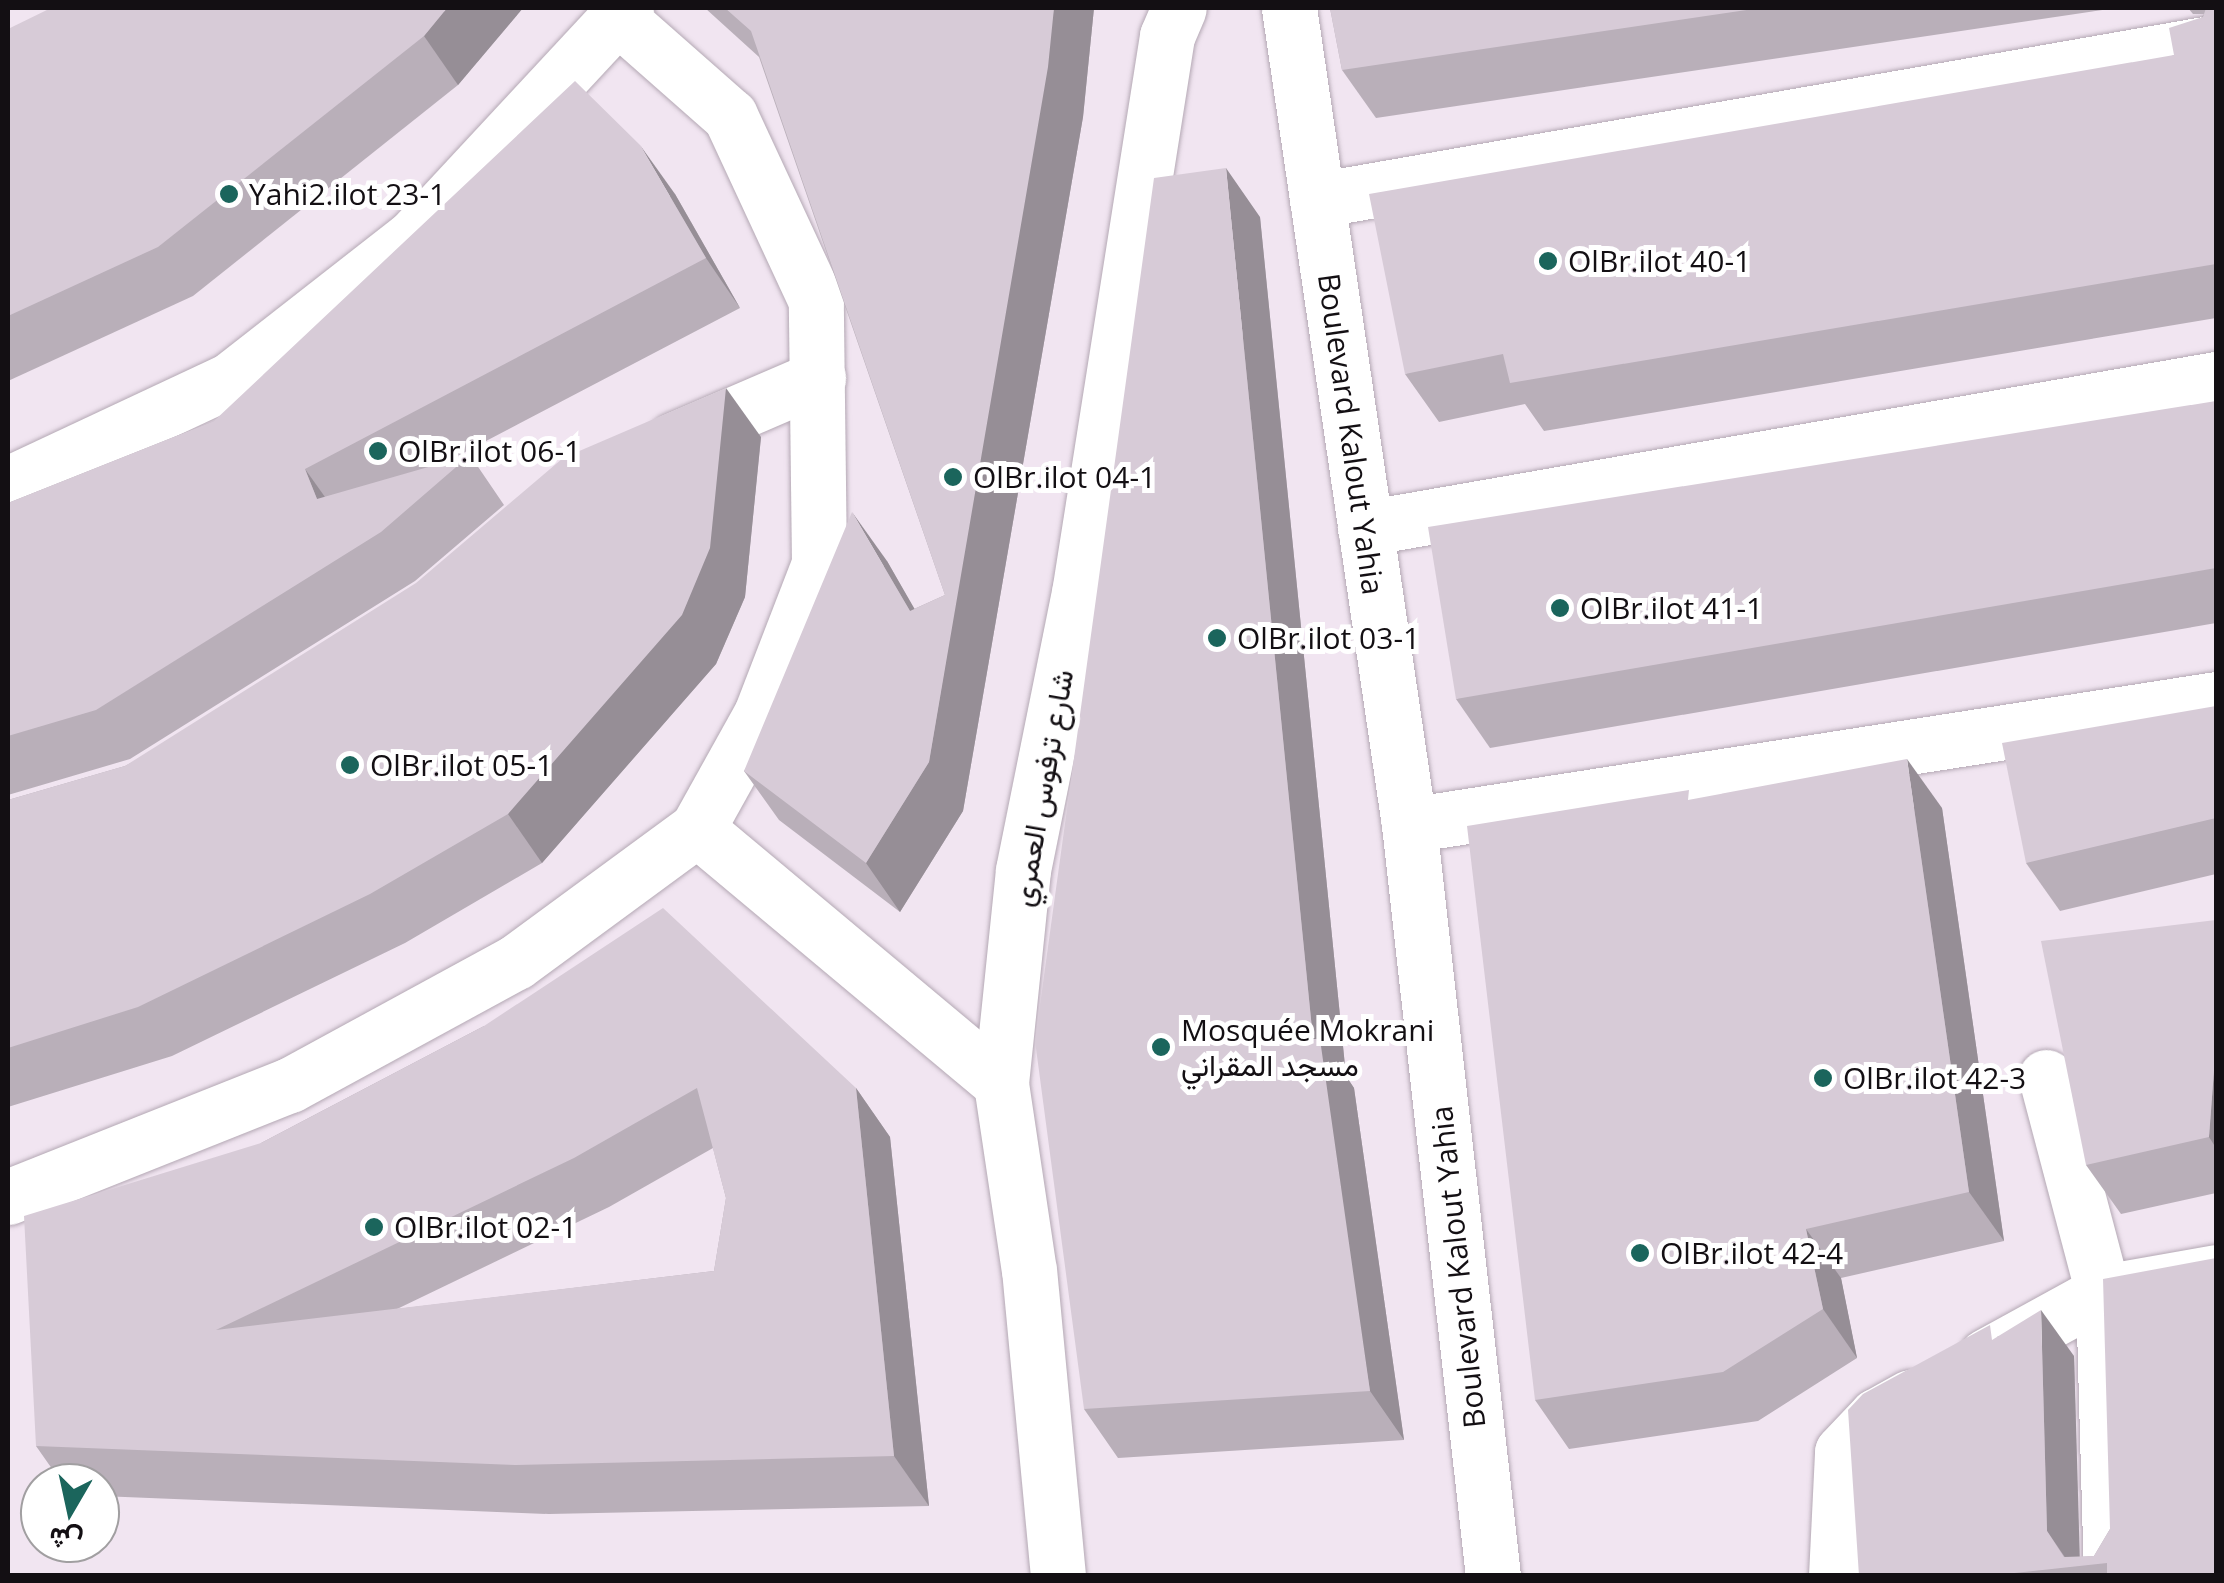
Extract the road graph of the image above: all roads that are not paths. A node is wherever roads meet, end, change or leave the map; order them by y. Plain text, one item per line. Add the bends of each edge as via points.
1 (1179, 8) edge
2 (1289, 8) edge
3 (623, 13) edge
4 (2216, 42) edge
5 (1317, 200) junction
6 (818, 378) junction
7 (2216, 379) edge
8 (635, 456) edge
9 (8, 484) edge
10 (1365, 528) junction
11 (2216, 698) edge
12 (1408, 825) junction
13 (697, 830) junction
14 (2046, 1077) dead end
15 (1001, 1083) junction
16 (8, 1197) edge
17 (2216, 1272) edge
18 (2103, 1292) junction
19 (1058, 1576) edge
20 (1493, 1576) edge
21 (1836, 1576) edge
22 (2110, 1576) edge

1 - 15 street, شارع ترفوس العمري via 1167,36 1079,593 1023,870
2 - 5 street, Boulevard Kalout Yahia
3 - 6 street via 730,116 816,301
3 - 9 street via 413,237 230,380
4 - 5 street
5 - 10 street, Boulevard Kalout Yahia
6 - 8 street
6 - 13 street via 820,564 762,714
7 - 10 street
10 - 12 street, Boulevard Kalout Yahia
11 - 12 street
12 - 20 street, Boulevard Kalout Yahia
13 - 15 street
13 - 16 street via 516,962 290,1085
14 - 18 street
15 - 19 street, شارع ترفوس العمري via 1029,1271
17 - 18 street
18 - 21 street via 1876,1416 1842,1452
18 - 22 street

